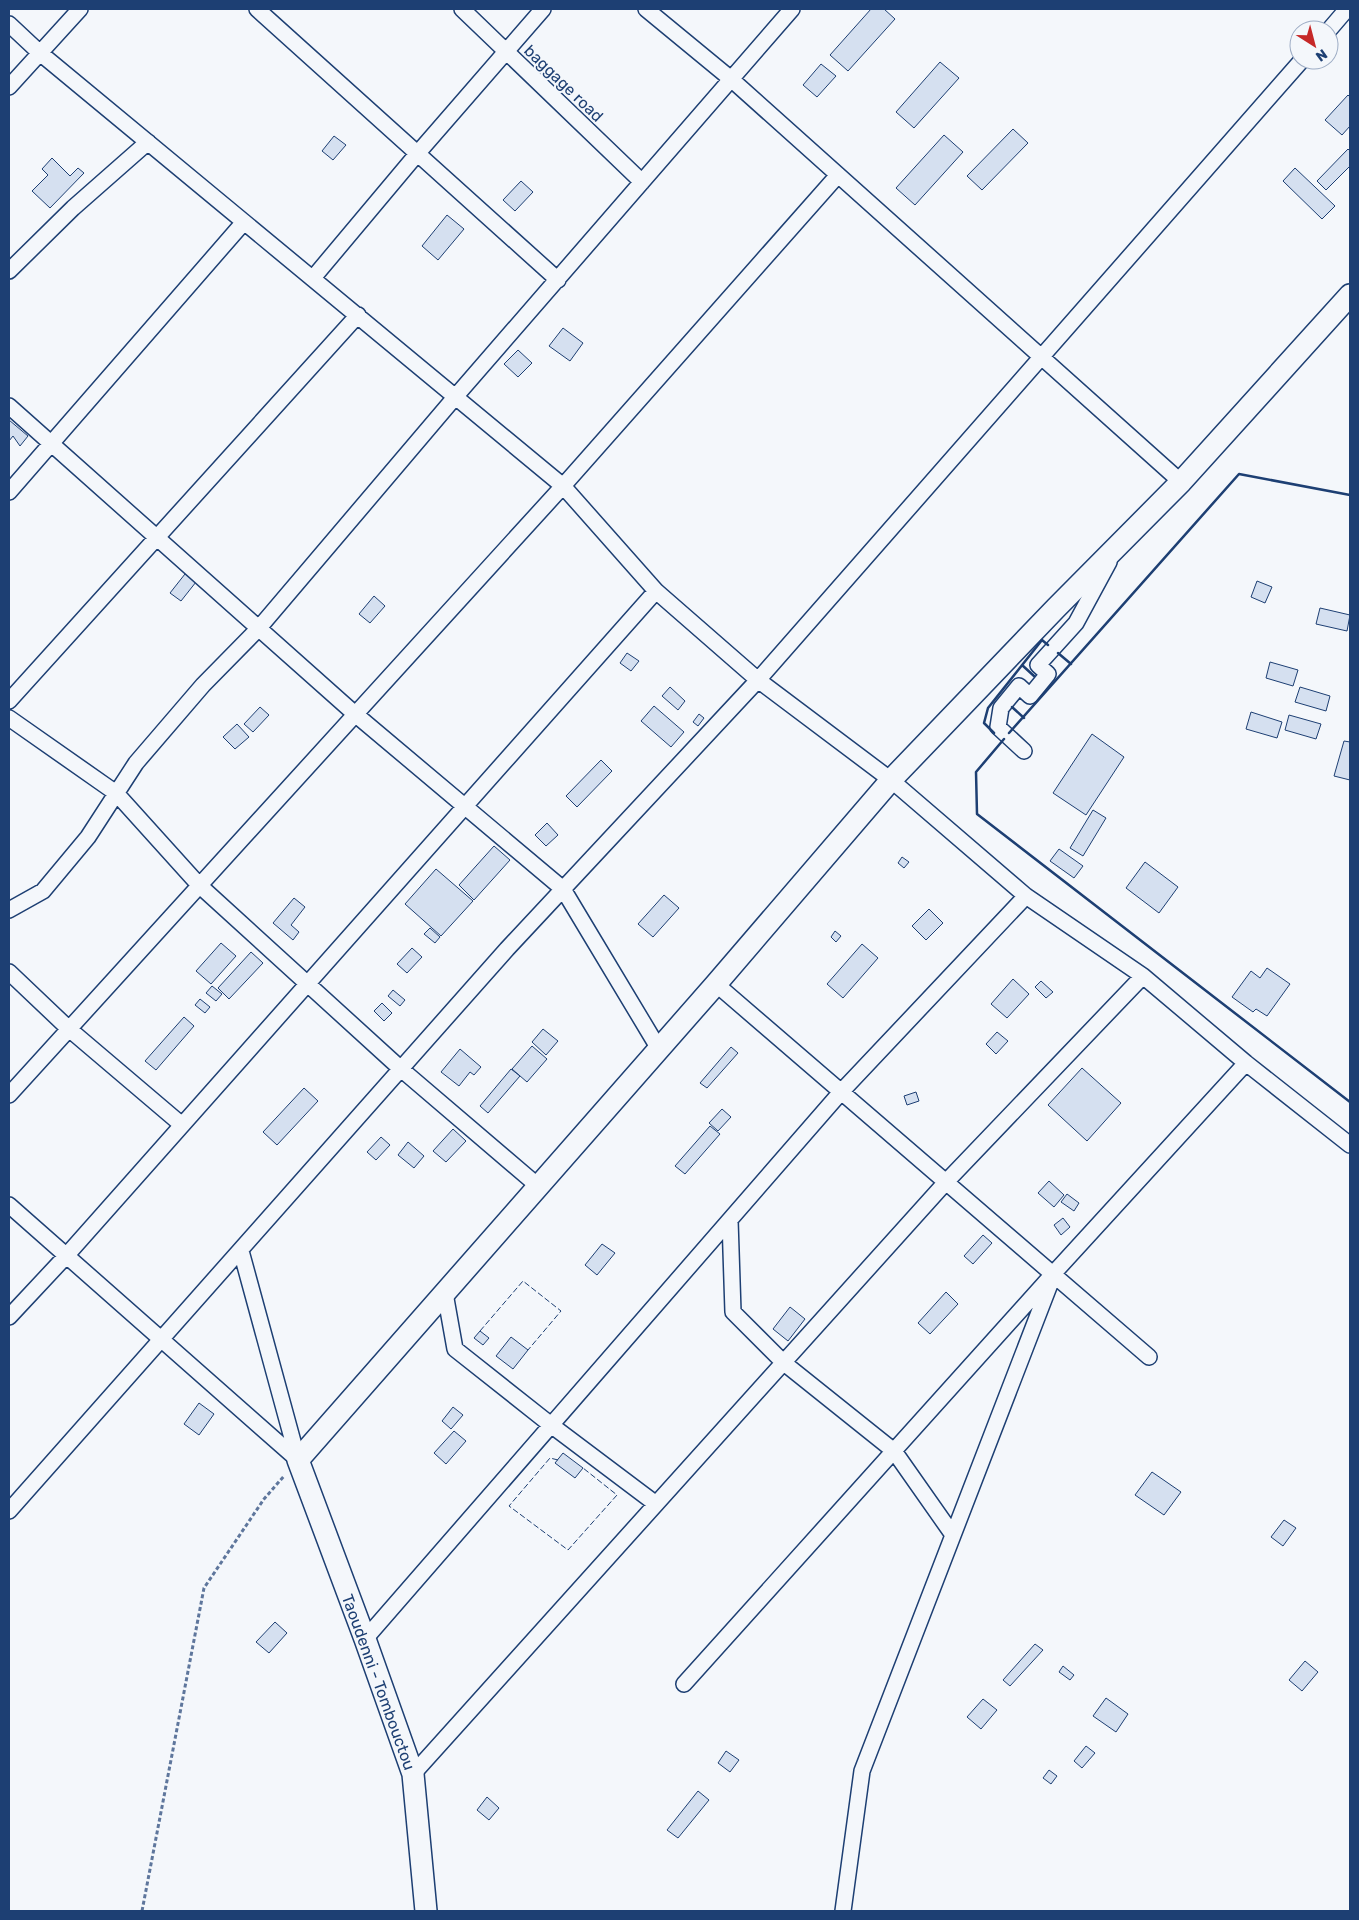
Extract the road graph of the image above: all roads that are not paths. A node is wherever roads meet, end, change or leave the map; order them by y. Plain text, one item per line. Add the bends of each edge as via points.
1 (80, 9) edge
2 (257, 9) edge
3 (462, 9) edge
4 (543, 9) edge
5 (646, 9) edge
6 (792, 9) edge
7 (1347, 9) edge
8 (1337, 20) edge
9 (9, 24) edge
10 (506, 51) junction
11 (40, 53) junction
12 (1293, 70) edge
13 (731, 79) junction
14 (9, 87) edge
15 (148, 142) junction
16 (417, 154) junction
17 (838, 175) junction
18 (642, 182) junction
19 (244, 222) junction
20 (9, 271) edge
21 (313, 278) junction
22 (558, 280) junction
23 (1350, 295) edge
24 (358, 316) junction
25 (1041, 357) junction
26 (456, 396) junction
27 (9, 406) edge
28 (51, 444) junction
29 (1180, 482) junction
30 (563, 486) junction
31 (9, 492) edge
32 (157, 537) junction
33 (1117, 547) junction
34 (656, 592) junction
35 (259, 628) junction
36 (758, 680) junction
37 (9, 701) edge
38 (355, 714) junction
39 (9, 718) edge
40 (1024, 751) dead end
41 (891, 780) junction
42 (116, 794) junction
43 (465, 806) junction
44 (199, 885) junction
45 (563, 889) junction
46 (1026, 896) junction
47 (9, 910) edge
48 (9, 972) edge
49 (1143, 976) junction
50 (307, 984) junction
51 (716, 984) junction
52 (69, 1028) junction
53 (659, 1049) junction
54 (1246, 1063) junction
55 (401, 1069) junction
56 (841, 1092) junction
57 (9, 1095) edge
58 (182, 1125) junction
59 (1350, 1145) edge
60 (946, 1182) junction
61 (538, 1186) junction
62 (9, 1205) edge
63 (730, 1220) junction
64 (240, 1251) junction
65 (66, 1256) junction
66 (1053, 1274) junction
67 (445, 1293) junction
68 (9, 1317) edge
69 (162, 1340) junction
70 (1149, 1357) dead end
71 (784, 1363) junction
72 (551, 1425) junction
73 (894, 1451) junction
74 (298, 1460) junction
75 (656, 1504) junction
76 (9, 1511) edge
77 (953, 1535) junction
78 (365, 1639) junction
79 (684, 1684) dead end
80 (413, 1774) junction
81 (426, 1911) edge
82 (843, 1911) edge

1 - 11 street
2 - 16 street
3 - 10 street, baggage road
4 - 10 street
5 - 13 street
6 - 13 street
7 - 8 street
9 - 11 street
10 - 16 street
10 - 18 street, baggage road
11 - 14 street
11 - 15 street
12 - 25 street
13 - 17 street
13 - 18 street
15 - 19 street
15 - 20 street via 73,208
16 - 21 street
16 - 22 street
17 - 25 street
17 - 30 street
18 - 22 street
19 - 21 street
19 - 28 street
21 - 24 street
22 - 26 street
23 - 29 street
24 - 26 street
24 - 32 street
25 - 29 street
25 - 36 street
26 - 30 street
26 - 35 street
27 - 28 street
28 - 31 street
28 - 32 street
29 - 33 street
30 - 34 street
30 - 38 street
32 - 35 street
32 - 37 street
33 - 40 street via 1076,623 1038,665 1048,674 1030,696 1019,686 1001,708 998,727
33 - 41 street
34 - 36 street
34 - 43 street
35 - 38 street
35 - 42 street via 203,684 136,763
36 - 41 street
36 - 45 street
38 - 43 street
38 - 44 street
39 - 42 street
41 - 46 street
41 - 51 street
42 - 44 street
42 - 47 street via 88,837 43,891
43 - 45 street
43 - 50 street
44 - 50 street
44 - 52 street
45 - 53 street
45 - 55 street
46 - 49 street
46 - 56 street
48 - 52 street
49 - 54 street
49 - 60 street
50 - 55 street
50 - 58 street
51 - 53 street
51 - 56 street
52 - 57 street
52 - 58 street
53 - 61 street
54 - 59 street
54 - 66 street
55 - 61 street
55 - 64 street
56 - 60 street
56 - 63 street
58 - 65 street
60 - 66 street
60 - 71 street
61 - 67 street
62 - 65 street
63 - 71 street via 734,1312
63 - 72 street
64 - 69 street
64 - 74 street
65 - 68 street
65 - 69 street
66 - 70 street
66 - 73 street
66 - 77 street
67 - 72 street via 455,1349
67 - 74 street
69 - 74 street
69 - 76 street
71 - 73 street
71 - 75 street
72 - 75 street
72 - 78 street
73 - 77 street
73 - 79 street
74 - 78 street, Taoudenni - Tombouctou
75 - 80 street
77 - 82 street via 862,1770
78 - 80 street, Taoudenni - Tombouctou
80 - 81 street, Taoudenni - Tombouctou

